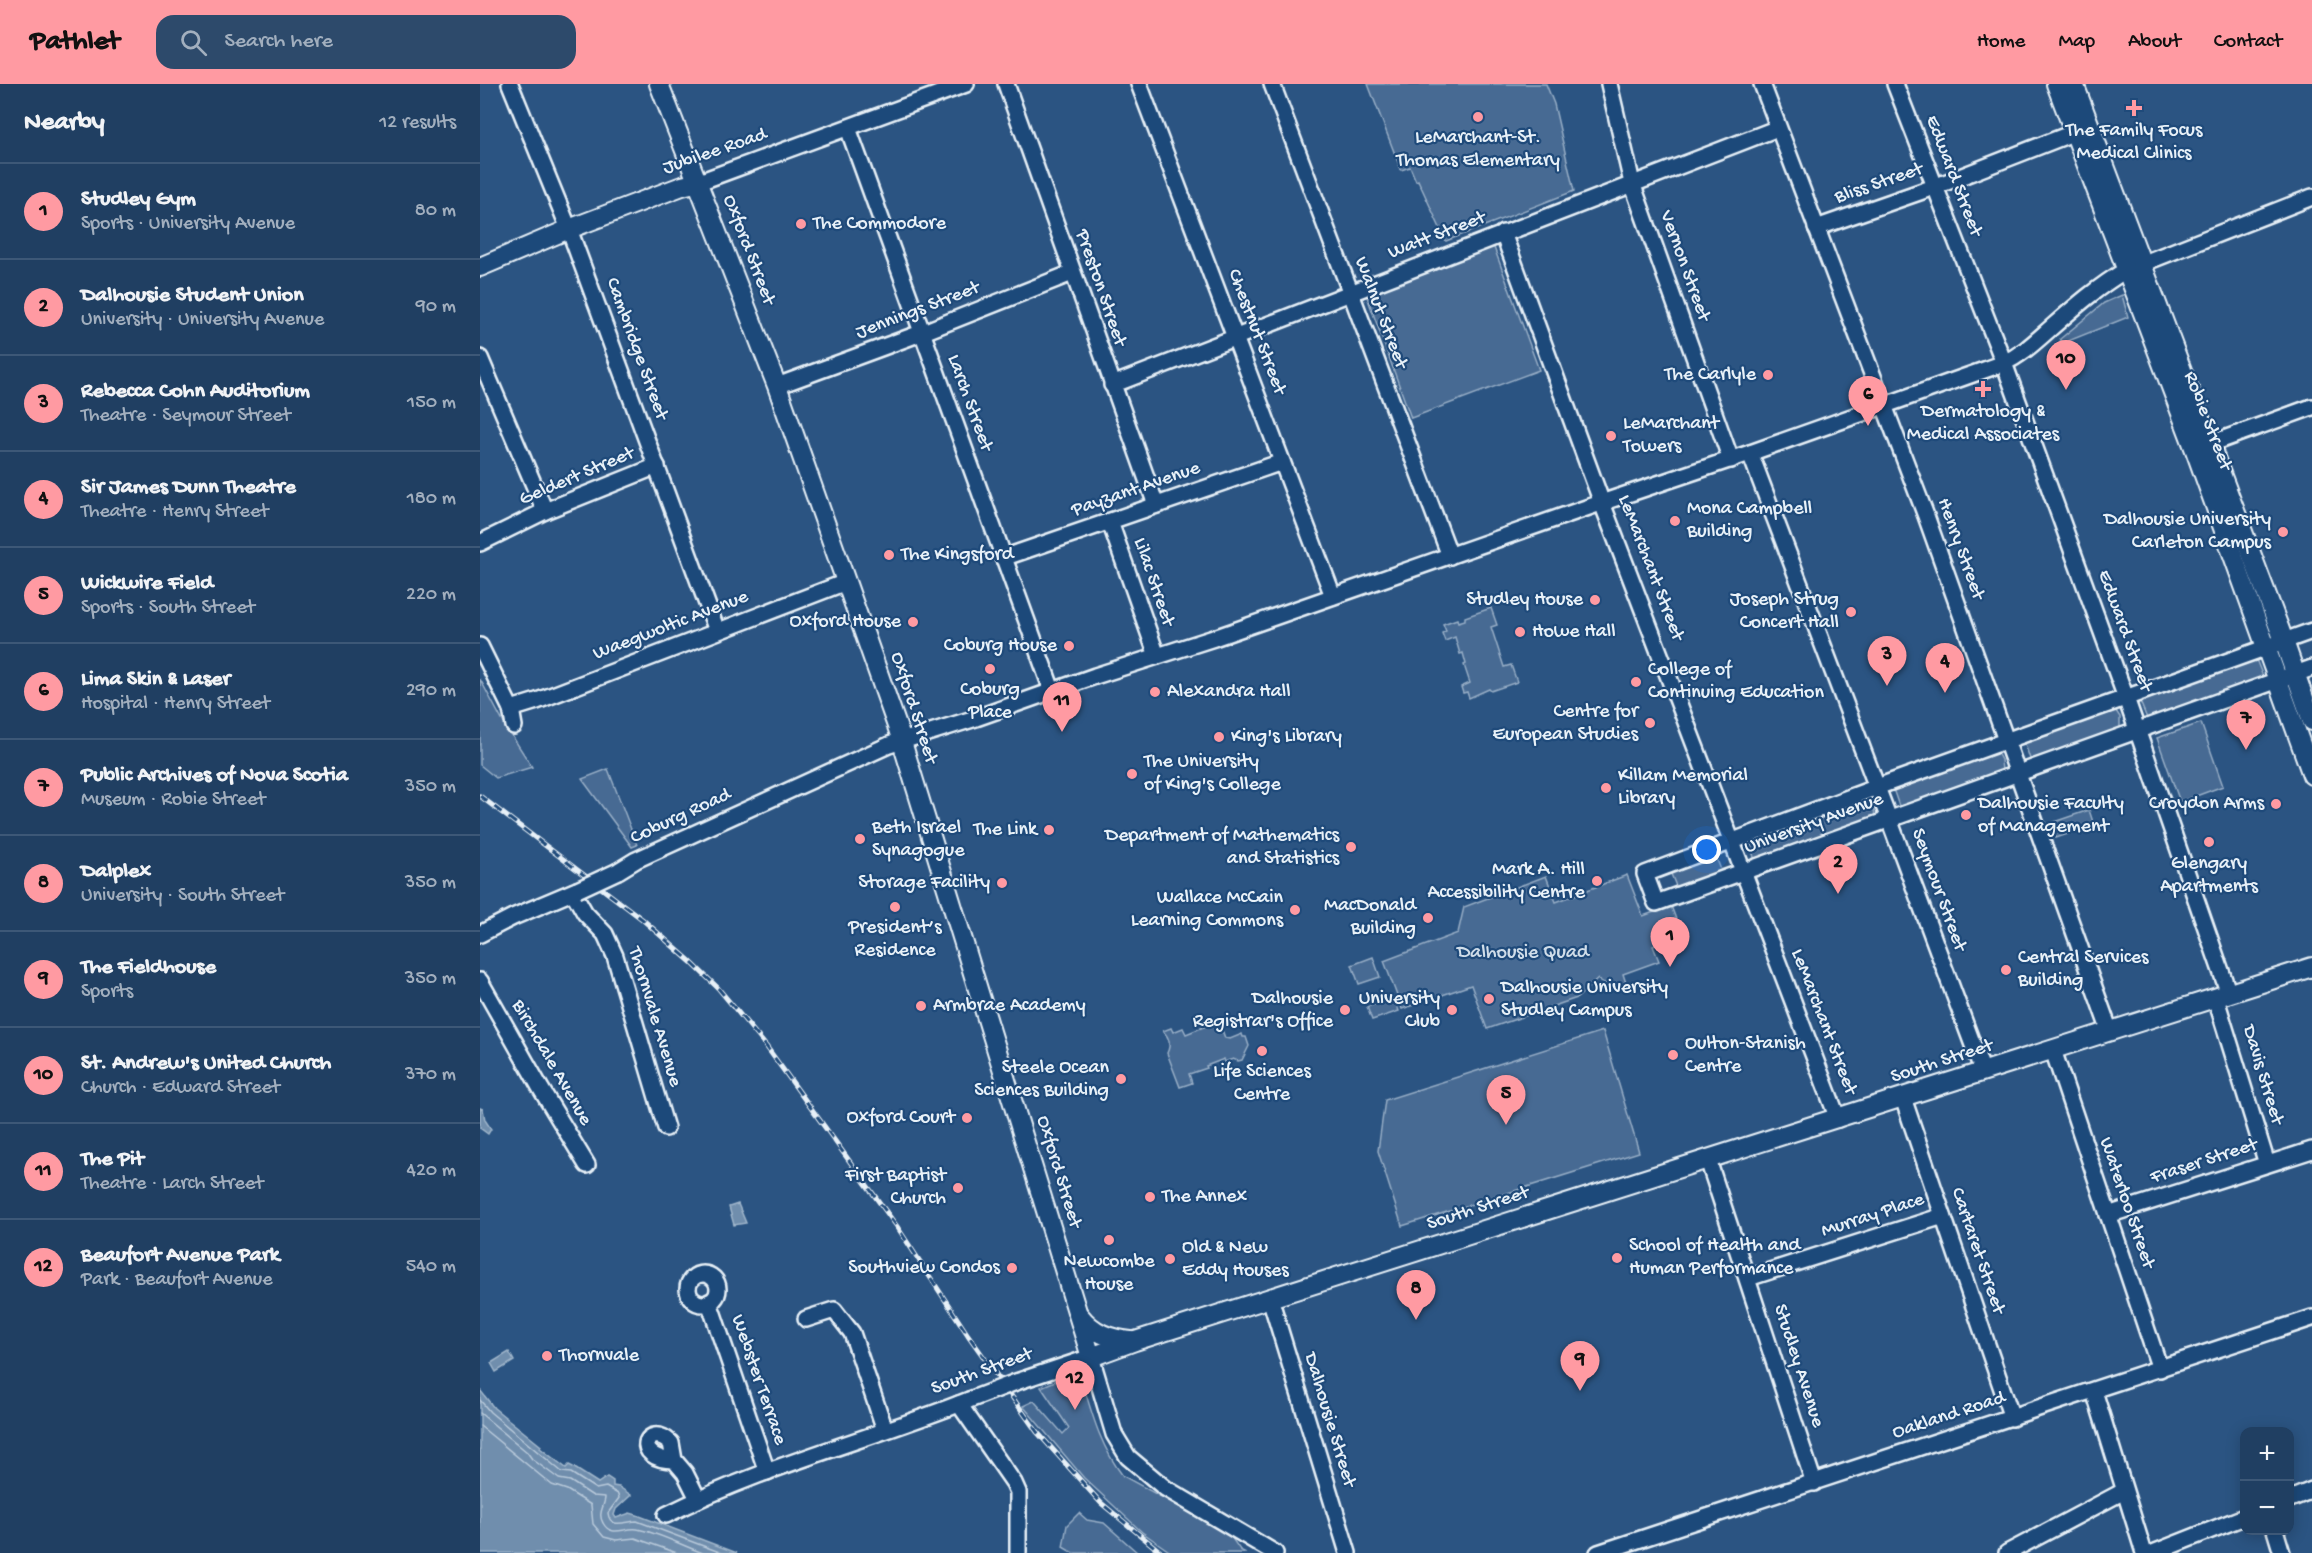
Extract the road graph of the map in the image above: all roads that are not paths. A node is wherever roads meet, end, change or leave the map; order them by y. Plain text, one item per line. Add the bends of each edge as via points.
1 (510, 84) edge
2 (659, 84) edge
3 (966, 84) edge
4 (1006, 84) edge
5 (1139, 84) edge
6 (1272, 84) edge
7 (1609, 84) edge
8 (1762, 84) edge
9 (1895, 84) edge
10 (2056, 84) edge
11 (2074, 84) edge
12 (848, 128) junction
13 (1778, 128) junction
14 (2082, 129) junction
15 (699, 182) junction
16 (1632, 183) junction
17 (1934, 188) junction
18 (2312, 197) edge
19 (1816, 228) junction
20 (569, 229) junction
21 (1503, 233) junction
22 (480, 267) edge
23 (2133, 267) junction
24 (1072, 273) junction
25 (1350, 292) junction
26 (921, 333) junction
27 (1235, 337) junction
28 (480, 358) edge
29 (2004, 363) junction
30 (1112, 385) junction
31 (777, 386) junction
32 (1884, 406) junction
33 (2312, 407) edge
34 (2203, 447) junction
35 (1750, 453) junction
36 (1731, 460) junction
37 (1282, 462) junction
38 (657, 466) junction
39 (1602, 503) junction
40 (1156, 505) junction
41 (545, 512) junction
42 (1110, 522) junction
43 (480, 543) edge
44 (1450, 556) junction
45 (1003, 558) junction
46 (846, 582) junction
47 (1333, 596) junction
48 (717, 631) junction
49 (2312, 631) edge
50 (2275, 644) junction
51 (480, 646) edge
52 (1157, 656) junction
53 (2295, 674) edge
54 (1053, 693) junction
55 (2126, 698) junction
56 (511, 709) junction
57 (2312, 721) edge
58 (514, 726) dead end
59 (2137, 730) junction
60 (2007, 740) junction
61 (901, 741) junction
62 (2019, 772) junction
63 (2312, 775) edge
64 (1877, 787) junction
65 (1889, 819) junction
66 (1731, 841) junction
67 (1743, 872) junction
68 (575, 891) junction
69 (480, 934) edge
70 (2312, 968) edge
71 (480, 981) edge
72 (2222, 996) junction
73 (2110, 1032) junction
74 (2053, 1050) junction
75 (1983, 1072) junction
76 (1903, 1098) junction
77 (1838, 1119) junction
78 (666, 1128) dead end
79 (2312, 1150) edge
80 (1708, 1160) junction
81 (2268, 1164) junction
82 (587, 1165) dead end
83 (2108, 1215) junction
84 (1943, 1216) junction
85 (1748, 1278) junction
86 (1270, 1298) junction
87 (709, 1302) dead end
88 (1077, 1312) junction
89 (806, 1318) dead end
90 (2312, 1318) edge
91 (1135, 1341) junction
92 (1091, 1358) junction
93 (2160, 1369) junction
94 (2094, 1391) junction
95 (964, 1402) junction
96 (2012, 1418) junction
97 (885, 1430) junction
98 (674, 1460) dead end
99 (767, 1472) junction
100 (1814, 1483) junction
101 (2312, 1490) edge
102 (2124, 1491) junction
103 (2294, 1497) edge
104 (698, 1499) junction
105 (666, 1515) dead end
106 (2240, 1519) edge
107 (2277, 1535) edge
108 (1018, 1553) edge
109 (1275, 1553) edge
110 (1348, 1553) edge
111 (1598, 1553) edge
112 (2007, 1553) edge
113 (2144, 1553) edge
114 (2153, 1553) edge
115 (2282, 1553) edge

1 - 20 street, Cambridge Street
2 - 15 main road, Oxford Street
3 - 12 street, Jubilee Road
4 - 24 street, Preston Street
5 - 27 street, Chestnut Street
6 - 25 street, Walnut Street
7 - 16 street, Vernon Street
8 - 13 street, Henry Street
9 - 17 street, Edward Street
10 - 14 main road, Robie Street
11 - 14 main road, Robie Street
12 - 15 street, Jubilee Road
12 - 26 street, Larch Street
13 - 16 street, Watt Street
13 - 19 street, Henry Street
14 - 17 street, Bliss Street
14 - 23 main road, Robie Street
15 - 20 main road, Jubilee Road
15 - 31 main road, Oxford Street
16 - 21 street, Watt Street
16 - 36 street, Vernon Street
17 - 19 street, Bliss Street
17 - 29 street, Edward Street
18 - 23 street, Coburg Road
19 - 32 street, Henry Street
20 - 22 main road, Jubilee Road
20 - 38 street, Cambridge Street
21 - 25 street, Watt Street
21 - 39 street, LeMarchant Street
23 - 29 street, Coburg Road via 2077,306 2019,356
23 - 34 main road, Robie Street
24 - 26 street, Jennings Street
24 - 30 street, Preston Street
25 - 27 street, Watt Street
25 - 44 street, Walnut Street
26 - 31 street, Jennings Street
26 - 45 street, Larch Street
27 - 30 street, Watt Street
27 - 37 street, Chestnut Street
28 - 41 street
29 - 32 street, Coburg Road
29 - 55 street, Edward Street
30 - 40 street, Preston Street
31 - 46 main road, Oxford Street
32 - 35 street, Coburg Road
32 - 60 street, Henry Street
33 - 34 street
34 - 50 main road, Robie Street
35 - 36 street, Coburg Road
35 - 64 street, Seymour Street
36 - 39 street, Coburg Road
37 - 40 street, Payzant Avenue
37 - 47 street, Chestnut Street
38 - 41 street, Geldert Street
38 - 48 street, Cambridge Street
39 - 44 street, Coburg Road
39 - 66 street, LeMarchant Street
40 - 42 street, Payzant Avenue
41 - 43 street, Geldert Street
42 - 45 street, Payzant Avenue
42 - 52 street, Lilac Street
44 - 47 street, Coburg Road
45 - 54 street, Larch Street
46 - 48 street, Waegwoltic Avenue
46 - 61 main road, Oxford Street
47 - 52 street, Coburg Road
48 - 56 street, Waegwoltic Avenue
49 - 50 street, University Avenue
50 - 53 main road, Robie Street
50 - 55 street, University Avenue
51 - 56 street
52 - 54 street, Coburg Road
53 - 57 main road, Robie Street
53 - 59 street, University Avenue
53 - 63 main road, Robie Street
54 - 61 street, Coburg Road
55 - 59 street, Edward Street
55 - 60 street, University Avenue
56 - 58 street
59 - 62 street, University Avenue
59 - 72 street, Edward Street
60 - 62 street, Henry Street
60 - 64 street, University Avenue
61 - 68 street, Coburg Road, bridge
61 - 88 main road, Oxford Street
62 - 65 street, University Avenue
62 - 73 street, Henry Street
64 - 65 street, Seymour Street
64 - 66 street, University Avenue
65 - 67 street, University Avenue
65 - 75 street, Seymour Street
66 - 67 street, LeMarchant Street
66 - 67 street, University Avenue via 1645,874 1656,903
67 - 77 street, LeMarchant Street
68 - 69 street, Coburg Road
68 - 78 street, Thornvale Avenue via 585,913 605,934 615,956
70 - 72 main road, South Street
71 - 82 street, Birchdale Avenue
72 - 73 main road, South Street
72 - 81 street, Davis Street
73 - 74 main road, South Street
74 - 75 main road, South Street
74 - 83 street, Waterloo Street
75 - 76 main road, South Street
76 - 77 main road, South Street
76 - 84 street, Cartaret Street
77 - 80 main road, South Street
79 - 81 street, Fraser Street
80 - 85 street, Studley Avenue
80 - 86 main road, South Street
81 - 83 street, Fraser Street
83 - 93 street, Waterloo Street
84 - 85 street, Murray Place
84 - 96 street, Cartaret Street
85 - 100 street, Studley Avenue
86 - 91 main road, South Street
86 - 110 street, Dalhousie Street
87 - 99 street, Webster Terrace
88 - 91 main road via 1095,1331 1114,1339
88 - 92 main road, Oxford Street
89 - 97 street via 834,1310 852,1333
90 - 93 street, Oakland Road
91 - 92 main road, South Street
92 - 95 street, South Street, bridge
92 - 109 street via 1114,1434 1128,1457 1165,1488
93 - 94 street, Oakland Road
94 - 96 street, Oakland Road
94 - 102 street
95 - 97 street, South Street
95 - 108 street via 1018,1492
96 - 100 street, Oakland Road
97 - 99 street, South Street
98 - 104 street
99 - 104 street, South Street
100 - 111 street, Oakland Road
101 - 103 street
102 - 112 street
102 - 113 street
104 - 105 street, South Street
106 - 114 street
107 - 115 street

